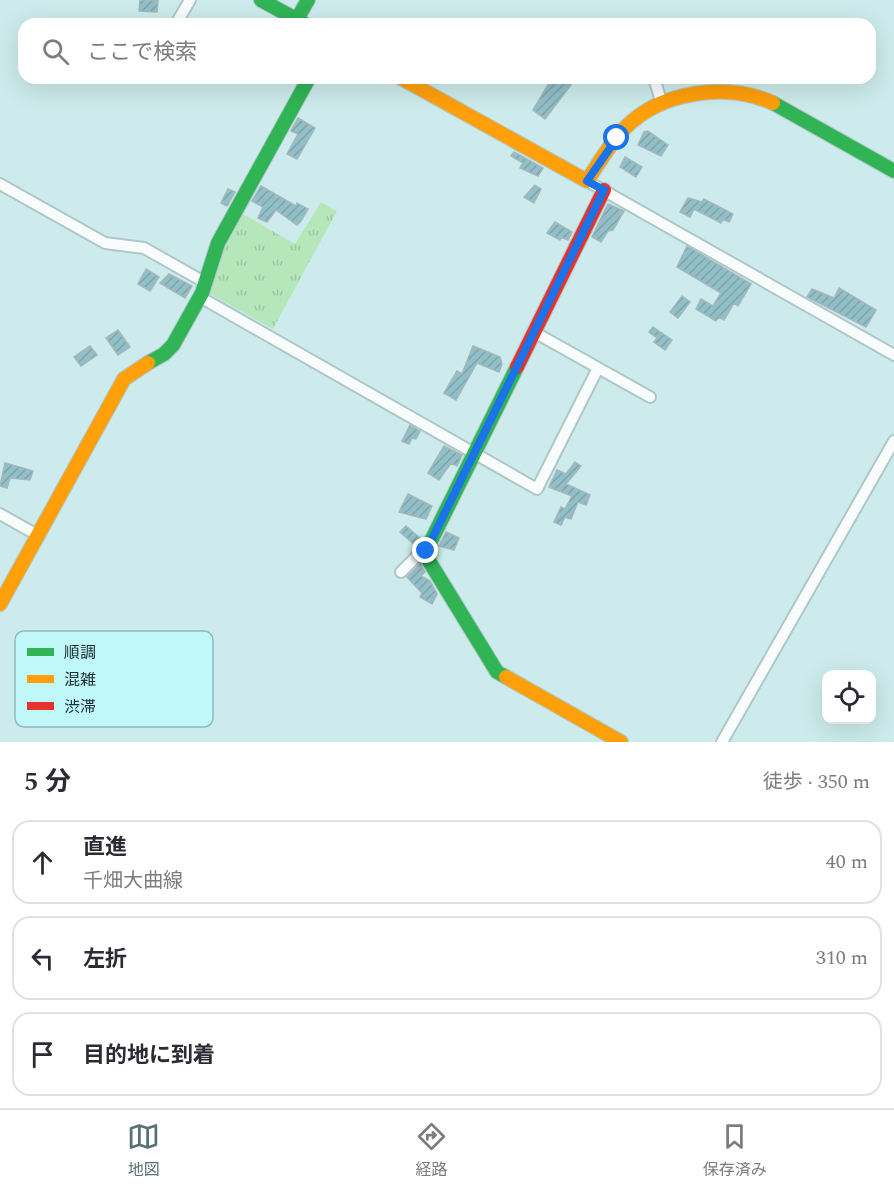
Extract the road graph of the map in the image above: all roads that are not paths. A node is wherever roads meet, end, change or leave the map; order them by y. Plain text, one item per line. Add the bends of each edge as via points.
1 (190, 0) edge
2 (261, 0) edge
3 (309, 0) edge
4 (180, 18) edge
5 (294, 18) edge
6 (302, 18) edge
7 (306, 84) edge
8 (412, 84) edge
9 (656, 84) edge
10 (662, 104) junction
11 (894, 171) edge
12 (587, 181) junction
13 (0, 183) edge
14 (604, 190) junction
15 (206, 283) junction
16 (200, 297) junction
17 (534, 332) junction
18 (894, 355) edge
19 (598, 368) junction
20 (650, 397) dead end
21 (894, 441) edge
22 (475, 452) junction
23 (0, 514) edge
24 (39, 536) junction
25 (427, 554) junction
26 (401, 572) dead end
27 (0, 604) edge
28 (621, 742) edge
29 (722, 742) edge

1 - 4 street
2 - 5 street
3 - 6 street
7 - 15 street via 218,243
8 - 12 street
9 - 10 street
10 - 11 street via 723,91 748,95 793,113
10 - 12 street via 626,127
12 - 14 street
13 - 15 street via 105,243 144,248
14 - 17 street
14 - 18 street
15 - 16 street
16 - 22 street
16 - 24 street via 173,345 124,379
17 - 19 street
17 - 22 street
19 - 20 street
19 - 22 street via 537,489
21 - 29 street
22 - 25 street
23 - 24 street
24 - 27 street
25 - 26 street via 416,557
25 - 28 street via 497,672

